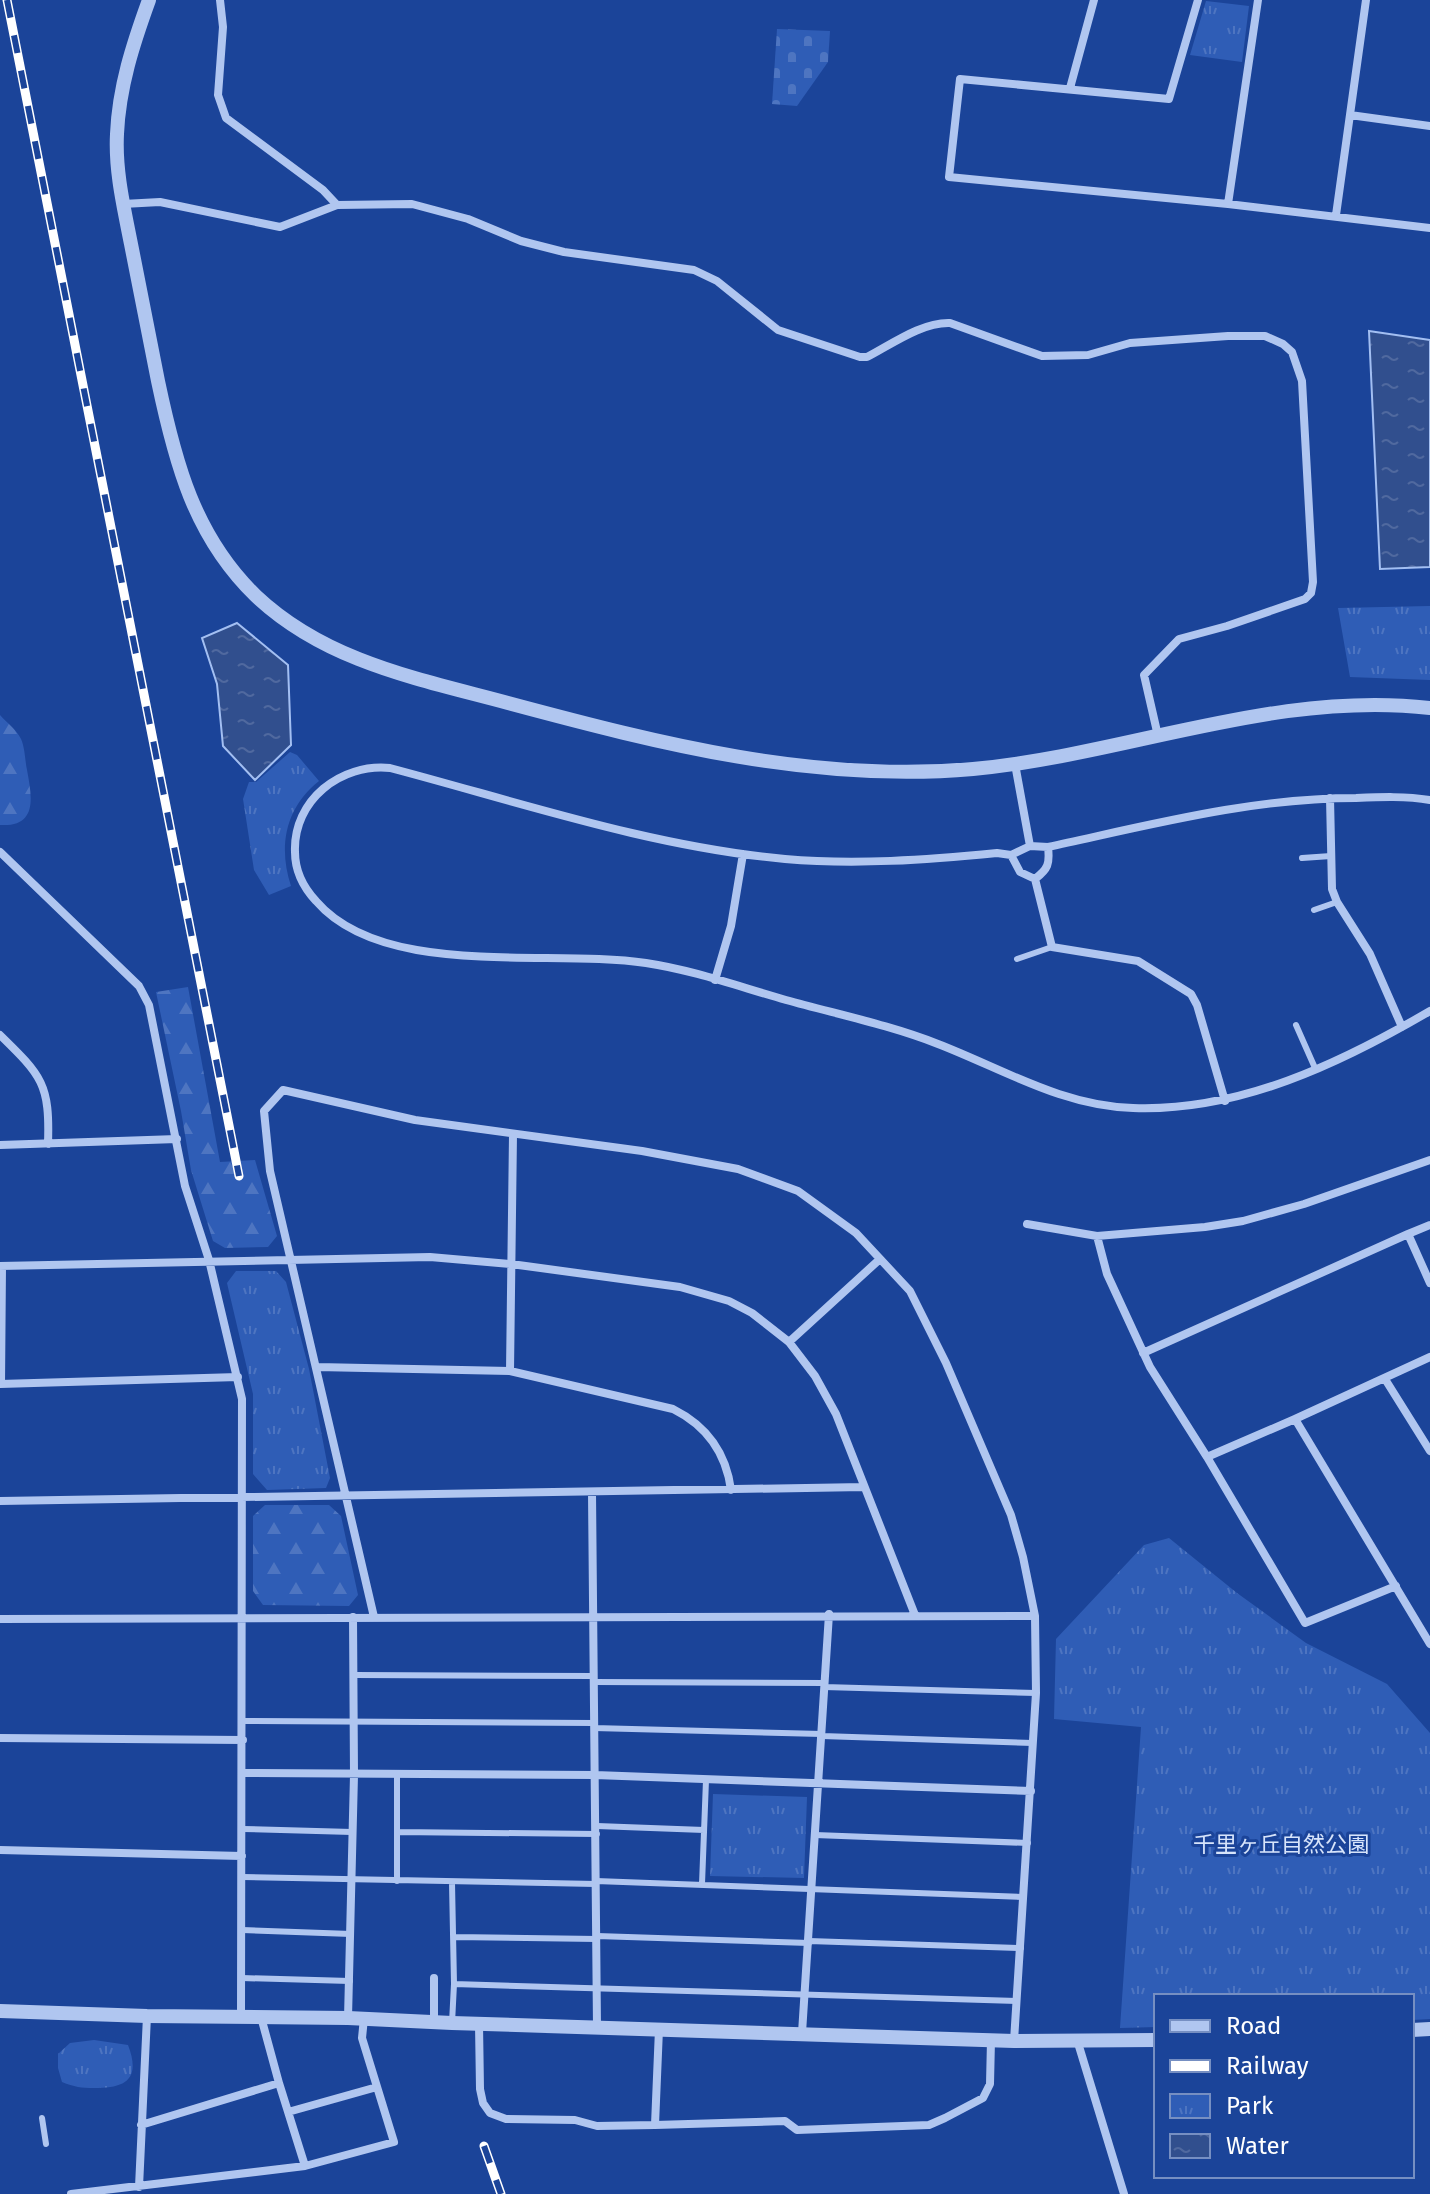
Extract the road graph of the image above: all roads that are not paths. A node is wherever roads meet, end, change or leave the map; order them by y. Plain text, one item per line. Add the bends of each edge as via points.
1 (149, 0) edge
2 (220, 0) edge
3 (1094, 0) edge
4 (1198, 0) edge
5 (1258, 0) edge
6 (1366, 0) edge
7 (1070, 88) junction
8 (1350, 115) junction
9 (1430, 126) edge
10 (123, 204) junction
11 (1228, 204) junction
12 (337, 205) junction
13 (1336, 215) junction
14 (1430, 228) edge
15 (1430, 708) edge
16 (1158, 736) junction
17 (1015, 764) junction
18 (1330, 798) junction
19 (1430, 800) edge
20 (1030, 846) junction
21 (1048, 847) junction
22 (0, 852) edge
23 (743, 854) junction
24 (1011, 855) junction
25 (1331, 856) junction
26 (1302, 858) dead end
27 (1035, 879) junction
28 (1337, 902) junction
29 (1314, 910) dead end
30 (1052, 947) junction
31 (1017, 959) dead end
32 (715, 980) junction
33 (1430, 1011) edge
34 (1296, 1025) dead end
35 (1402, 1027) junction
36 (0, 1035) edge
37 (1315, 1068) junction
38 (1225, 1101) junction
39 (513, 1134) junction
40 (177, 1139) junction
41 (48, 1144) junction
42 (0, 1145) edge
43 (1430, 1160) edge
44 (1027, 1224) dead end
45 (1430, 1225) edge
46 (1408, 1234) junction
47 (1097, 1236) junction
48 (291, 1258) junction
49 (880, 1259) junction
50 (209, 1260) junction
51 (511, 1264) junction
52 (1, 1266) edge
53 (1430, 1283) edge
54 (789, 1342) junction
55 (1143, 1353) junction
56 (1430, 1357) edge
57 (317, 1367) junction
58 (510, 1371) junction
59 (238, 1377) junction
60 (1385, 1379) junction
61 (1, 1384) edge
62 (1295, 1419) junction
63 (1430, 1451) edge
64 (1207, 1457) junction
65 (864, 1487) junction
66 (731, 1490) junction
67 (592, 1493) junction
68 (241, 1497) junction
69 (345, 1497) junction
70 (0, 1501) edge
71 (1396, 1586) junction
72 (829, 1614) junction
73 (915, 1615) junction
74 (594, 1616) junction
75 (1035, 1616) junction
76 (353, 1617) junction
77 (374, 1617) junction
78 (243, 1618) junction
79 (0, 1619) edge
80 (1430, 1644) edge
81 (355, 1675) junction
82 (594, 1679) junction
83 (825, 1685) junction
84 (1036, 1693) junction
85 (243, 1721) junction
86 (354, 1723) junction
87 (594, 1725) junction
88 (822, 1735) junction
89 (0, 1738) edge
90 (243, 1740) junction
91 (1033, 1743) junction
92 (243, 1773) junction
93 (397, 1774) junction
94 (354, 1775) junction
95 (595, 1775) junction
96 (706, 1780) junction
97 (818, 1783) junction
98 (1031, 1791) junction
99 (243, 1829) junction
100 (597, 1830) junction
101 (704, 1830) junction
102 (352, 1832) junction
103 (397, 1832) junction
104 (815, 1835) junction
105 (1028, 1843) junction
106 (0, 1850) edge
107 (242, 1856) junction
108 (243, 1877) junction
109 (352, 1880) junction
110 (397, 1881) junction
111 (596, 1882) junction
112 (452, 1883) junction
113 (702, 1884) junction
114 (811, 1888) junction
115 (1024, 1897) junction
116 (242, 1930) junction
117 (351, 1934) junction
118 (454, 1937) junction
119 (597, 1938) junction
120 (809, 1942) junction
121 (1021, 1948) junction
122 (242, 1978) junction
123 (434, 1978) dead end
124 (350, 1981) junction
125 (454, 1984) junction
126 (597, 1990) junction
127 (805, 1995) junction
128 (1017, 2001) junction
129 (0, 2011) edge
130 (147, 2016) junction
131 (241, 2016) junction
132 (261, 2016) junction
133 (348, 2018) junction
134 (364, 2018) junction
135 (434, 2022) junction
136 (452, 2023) junction
137 (479, 2024) junction
138 (597, 2027) junction
139 (659, 2028) junction
140 (802, 2033) junction
141 (991, 2040) junction
142 (1154, 2040) edge
143 (1014, 2041) junction
144 (1078, 2043) junction
145 (279, 2083) junction
146 (377, 2087) junction
147 (288, 2112) junction
148 (42, 2118) dead end
149 (141, 2125) junction
150 (655, 2125) junction
151 (46, 2144) dead end
152 (305, 2166) junction
153 (139, 2187) junction
154 (71, 2194) edge
155 (1124, 2194) edge

1 - 10 street via 120,103 116,150
2 - 12 street via 218,95 226,118
3 - 7 street
4 - 7 street via 1169,99
5 - 11 street
6 - 8 street
7 - 11 street via 960,79 949,177
8 - 9 street
8 - 13 street
10 - 12 street via 160,202 280,227
10 - 17 street via 167,421 188,495 229,565 253,593 299,630 394,673 736,758 839,771
11 - 13 street
12 - 16 street via 412,204 564,252 694,270 717,281 778,330 860,357 942,322 1042,356 1228,336 1265,336 1283,344 1292,352 1302,381 1311,593 1179,639 1144,675
13 - 14 street
15 - 16 street via 1327,706
16 - 17 street
17 - 20 street
18 - 19 street
18 - 21 street via 1261,803
18 - 25 street
20 - 21 street
20 - 24 street
21 - 27 street via 1048,869
22 - 40 street via 139,986 149,1005
23 - 24 street via 828,861
23 - 32 street
23 - 32 street via 659,839 375,766 327,785 302,814 298,827 295,856 305,889 337,923 370,937 450,955 646,963
24 - 27 street via 1020,872
25 - 26 lane
25 - 28 street
27 - 30 street
28 - 29 lane
28 - 35 street via 1370,954
30 - 31 lane
30 - 38 street via 1138,961 1191,994
32 - 38 street via 930,1041 1064,1097 1130,1108
33 - 35 street
34 - 37 lane
35 - 37 street
36 - 41 street via 39,1075 49,1110
37 - 38 street
39 - 48 street via 415,1120 283,1090 264,1111 270,1171
39 - 49 street via 738,1169 810,1198
39 - 51 street
40 - 41 street
40 - 50 street via 185,1186
41 - 42 street
43 - 47 street via 1243,1221
44 - 47 street
45 - 46 street
46 - 53 street
46 - 55 street
47 - 55 street via 1107,1274
48 - 50 street
48 - 51 street via 430,1257
48 - 57 street
49 - 54 street
49 - 75 street via 910,1291 946,1363 1011,1515
50 - 52 street
50 - 59 street
51 - 54 street via 708,1294 752,1313
51 - 58 street
52 - 61 street
54 - 65 street via 836,1414
55 - 64 street
56 - 60 street
57 - 58 street
57 - 69 street
58 - 66 street via 661,1406 690,1418 715,1442
59 - 61 street
59 - 68 street
60 - 62 street
60 - 63 street
62 - 64 street
62 - 71 street
64 - 71 street via 1305,1623
65 - 66 street
65 - 73 street
66 - 67 street
67 - 69 street
67 - 74 street
68 - 69 street
68 - 70 street
68 - 78 street
69 - 77 street
71 - 80 street
72 - 73 street
72 - 74 street
72 - 83 street
73 - 75 street
74 - 77 street
74 - 82 street
75 - 84 street
76 - 77 street
76 - 78 street
76 - 81 street
78 - 79 street
78 - 85 street
81 - 82 lane
81 - 86 street
82 - 83 lane
82 - 87 street
83 - 84 lane
83 - 88 street
84 - 91 street
85 - 86 lane
85 - 90 street
86 - 87 lane
86 - 94 street
87 - 88 lane
87 - 95 street
88 - 91 lane
88 - 97 street
89 - 90 street
90 - 92 street
91 - 98 street
92 - 94 street
92 - 99 street
93 - 94 street
93 - 95 street
93 - 103 lane
94 - 102 street
95 - 96 street
95 - 100 street
96 - 97 street
96 - 101 lane
97 - 98 street
97 - 104 street
98 - 105 street
99 - 102 lane
99 - 107 street
100 - 101 lane
100 - 103 lane
100 - 111 street
101 - 113 lane
102 - 109 street
103 - 110 lane
104 - 105 lane
104 - 114 street
105 - 115 street
106 - 107 street
107 - 108 street
108 - 109 lane
108 - 116 street
109 - 110 lane
109 - 117 street
110 - 112 lane
111 - 112 lane
111 - 113 lane
111 - 119 street
112 - 118 lane
113 - 114 lane
114 - 115 lane
114 - 120 street
115 - 121 street
116 - 117 lane
116 - 122 street
117 - 124 street
118 - 119 lane
118 - 125 lane
119 - 120 lane
119 - 126 street
120 - 121 lane
120 - 127 street
121 - 128 street
122 - 124 lane
122 - 131 street
123 - 135 street
124 - 133 street
125 - 126 lane
125 - 136 lane
126 - 127 lane
126 - 138 street
127 - 128 lane
127 - 140 street
128 - 143 street
129 - 130 street
130 - 131 street
130 - 149 street
131 - 132 street
132 - 133 street
132 - 145 street
133 - 134 street
134 - 135 street
134 - 146 street via 362,2038
135 - 136 street
136 - 137 street
137 - 138 street
137 - 150 street via 480,2089 490,2113 506,2119 575,2120 597,2126
138 - 139 street
139 - 140 street
139 - 150 street
140 - 141 street
141 - 143 street
141 - 150 street via 990,2084 983,2098 929,2125 797,2130 785,2121
142 - 144 street
143 - 144 street
144 - 155 street
145 - 147 street
145 - 149 street
146 - 147 street
146 - 152 street via 394,2142
147 - 152 street
148 - 151 lane
149 - 153 street
152 - 153 street
153 - 154 street

